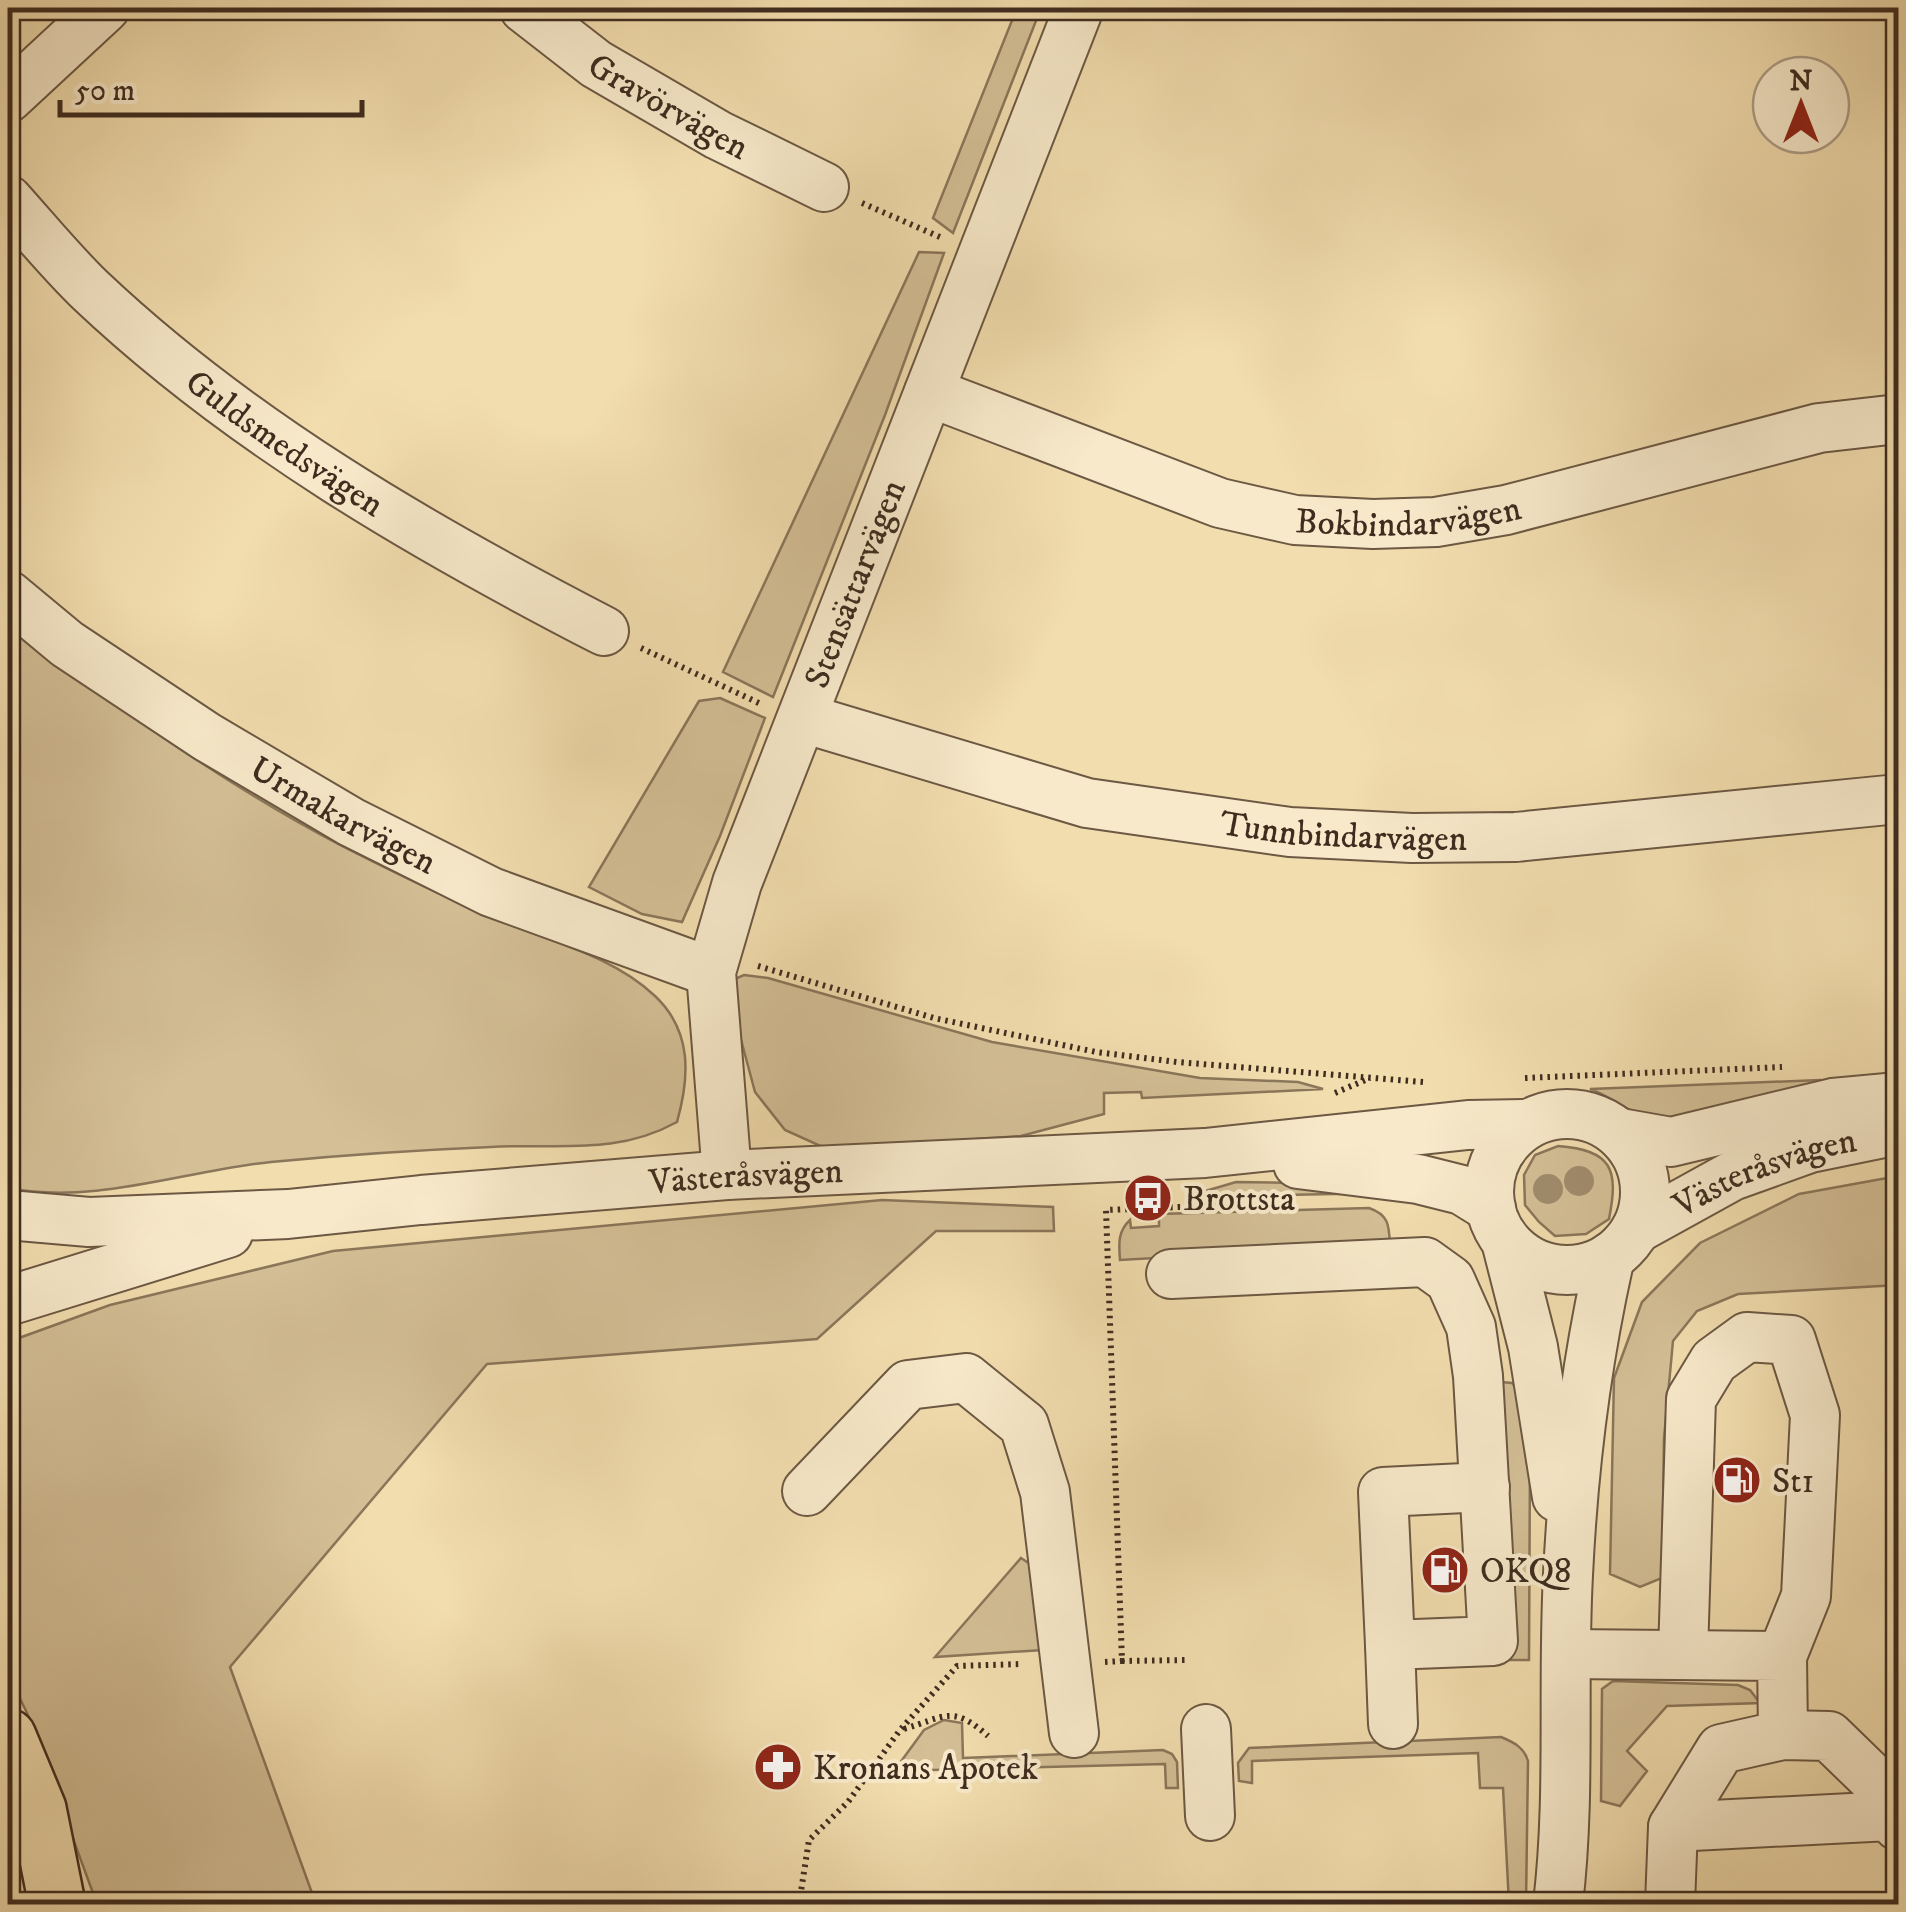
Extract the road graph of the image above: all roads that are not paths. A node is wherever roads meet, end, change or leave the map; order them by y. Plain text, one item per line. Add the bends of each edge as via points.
1 (106, 8) edge
2 (524, 8) edge
3 (1079, 8) edge
4 (8, 98) edge
5 (824, 186) road end
6 (8, 200) edge
7 (929, 392) junction
8 (1898, 419) edge
9 (8, 596) edge
10 (604, 630) road end
11 (803, 718) junction
12 (1898, 798) edge
13 (711, 972) junction
14 (1898, 1097) edge
15 (1524, 1124) junction
16 (1898, 1130) edge
17 (1620, 1133) junction
18 (1205, 1153) junction
19 (727, 1175) junction
20 (288, 1214) junction
21 (8, 1215) edge
22 (1499, 1224) junction
23 (1623, 1243) junction
24 (1171, 1274) dead end
25 (8, 1300) edge
26 (1485, 1488) junction
27 (808, 1492) dead end
28 (1568, 1574) junction
29 (1390, 1645) junction
30 (1683, 1654) junction
31 (1782, 1656) junction
32 (1566, 1671) junction
33 (1393, 1724) dead end
34 (1206, 1729) dead end
35 (1074, 1733) dead end
36 (1783, 1735) junction
37 (8, 1737) edge
38 (1898, 1803) edge
39 (8, 1804) edge
40 (1210, 1816) dead end
41 (1898, 1826) edge
42 (1673, 1827) junction
43 (1566, 1836) junction
44 (56, 1900) edge
45 (1558, 1904) edge
46 (1578, 1904) edge
47 (1670, 1904) edge

1 - 4 street
2 - 5 street, Gravörvägen via 596,64 718,135
3 - 7 street, Stensättarvägen
6 - 10 street, Guldsmedsvägen via 90,290 217,397 496,576
7 - 8 street, Bokbindarvägen via 1220,503 1295,520 1374,524 1506,510 1818,428
7 - 11 street, Stensättarvägen
9 - 13 street, Urmakarvägen via 207,738 350,822 491,892
11 - 12 street, Tunnbindarvägen via 1087,804 1290,832 1516,837
11 - 13 street, Stensättarvägen
13 - 19 street, Stensättarvägen
14 - 17 street, Västeråsvägen via 1833,1103 1671,1142
15 - 17 street via 1574,1114
15 - 18 street, Västeråsvägen
15 - 22 street via 1493,1162 1489,1187
16 - 23 street, Västeråsvägen via 1810,1148 1732,1176
17 - 23 street via 1638,1156 1646,1186
18 - 19 street, Västeråsvägen
18 - 22 street, Västeråsvägen via 1418,1179 1462,1190
19 - 20 street, Västeråsvägen
20 - 21 street, Västeråsvägen via 90,1222
20 - 25 street, Västeråsvägen
22 - 23 street via 1534,1262 1558,1270 1587,1269
22 - 28 street via 1546,1414
23 - 28 street via 1592,1342
24 - 26 street via 1425,1262 1450,1280 1471,1327
26 - 29 street via 1383,1492
26 - 29 street via 1493,1641
27 - 35 street via 908,1384 966,1378 1024,1425 1044,1492
28 - 32 street
29 - 33 street
30 - 31 street
30 - 31 street via 1691,1399 1714,1361 1747,1337 1791,1340 1815,1415 1806,1596
30 - 32 street
31 - 36 street
32 - 43 street
34 - 40 street
36 - 38 street via 1828,1736
36 - 42 street via 1721,1749
37 - 44 main road via 38,1809
39 - 44 main road
41 - 42 street via 1890,1816
42 - 47 street
43 - 45 street
43 - 46 street

